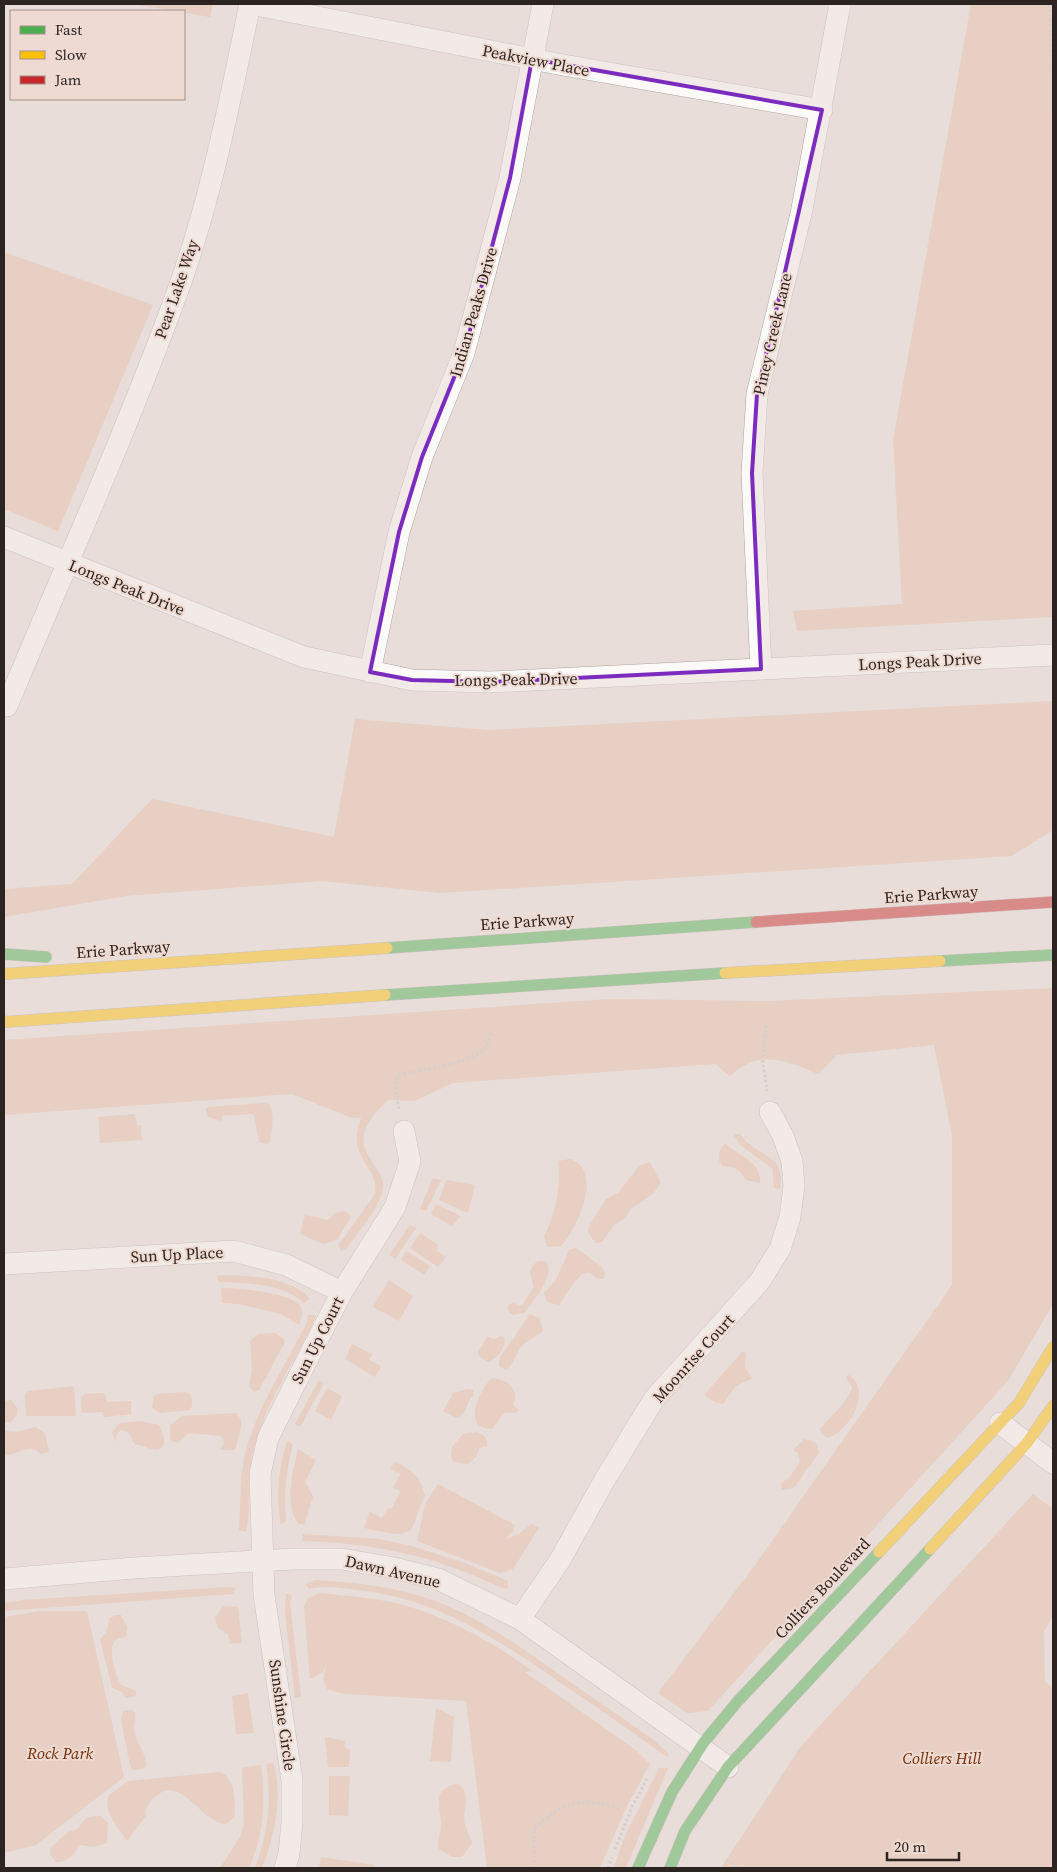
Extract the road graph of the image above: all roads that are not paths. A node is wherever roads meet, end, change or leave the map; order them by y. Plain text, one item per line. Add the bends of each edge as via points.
1 (251, 4) edge
2 (543, 4) edge
3 (840, 4) edge
4 (532, 59) junction
5 (822, 110) junction
6 (4, 537) edge
7 (69, 563) junction
8 (1053, 655) edge
9 (761, 669) junction
10 (370, 672) junction
11 (7, 706) dead end
12 (1053, 902) edge
13 (4, 954) edge
14 (1053, 955) edge
15 (142, 964) junction
16 (4, 974) edge
17 (4, 1022) edge
18 (770, 1112) road end
19 (404, 1132) road end
20 (4, 1264) edge
21 (342, 1292) junction
22 (1053, 1346) edge
23 (1053, 1406) edge
24 (1000, 1423) junction
25 (1027, 1443) junction
26 (1053, 1463) edge
27 (263, 1561) junction
28 (4, 1579) edge
29 (520, 1619) junction
30 (700, 1746) junction
31 (728, 1766) junction
32 (285, 1868) edge
33 (638, 1868) edge
34 (670, 1868) edge

1 - 4 street, Peakview Place
1 - 7 street, Pear Lake Way via 206,196 178,292
2 - 4 street, Indian Peaks Drive
3 - 5 street, Piney Creek Lane
4 - 5 street, Peakview Place
4 - 10 street, Indian Peaks Drive via 510,178 464,353 422,457 400,532
5 - 9 street, Piney Creek Lane via 801,214 757,394 752,473
6 - 7 street, Longs Peak Drive
7 - 10 street, Longs Peak Drive via 304,657
7 - 11 street, Pear Lake Way
8 - 9 street, Longs Peak Drive
9 - 10 street, Longs Peak Drive via 491,682 412,680
12 - 15 main road, Erie Parkway
13 - 15 main road
14 - 17 main road via 605,980
15 - 16 main road, Erie Parkway
18 - 29 street, Moonrise Court via 792,1161 794,1186 790,1217 780,1248 755,1287 654,1399 560,1560
19 - 21 street, Sun Up Court via 410,1162 395,1207
20 - 21 street, Sun Up Place via 234,1251 286,1266
21 - 27 street, Sun Up Court via 268,1438 260,1474
22 - 24 main road, Colliers Boulevard via 1019,1403
23 - 25 main road
24 - 25 street
24 - 30 main road, Colliers Boulevard via 738,1701
25 - 26 street
25 - 31 main road
27 - 28 street, Dawn Avenue
27 - 29 street, Dawn Avenue via 342,1559 394,1568 438,1579
27 - 32 street, Sunshine Circle via 264,1595 292,1780 292,1822
29 - 30 street, Dawn Avenue
30 - 31 street, Dawn Avenue
30 - 33 main road, Colliers Boulevard via 662,1813
31 - 34 main road via 685,1831

